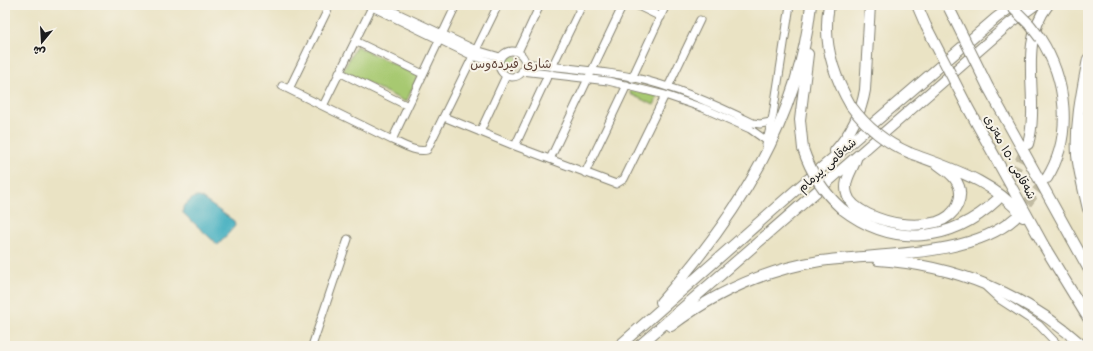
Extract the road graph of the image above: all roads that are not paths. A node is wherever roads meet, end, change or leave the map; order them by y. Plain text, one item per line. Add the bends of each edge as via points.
1 (330, 5) edge
2 (380, 5) edge
3 (456, 5) edge
4 (498, 5) edge
5 (540, 5) edge
6 (582, 5) edge
7 (624, 5) edge
8 (636, 5) edge
9 (790, 5) edge
10 (829, 5) edge
11 (870, 5) edge
12 (917, 5) edge
13 (1010, 5) edge
14 (1014, 5) edge
15 (1034, 5) edge
16 (1048, 5) edge
17 (371, 6) edge
18 (948, 6) edge
19 (665, 7) dead end
20 (811, 9) edge
21 (661, 17) junction
22 (700, 20) dead end
23 (441, 37) junction
24 (355, 41) junction
25 (518, 52) junction
26 (475, 53) junction
27 (1088, 59) edge
28 (499, 61) junction
29 (525, 63) junction
30 (552, 67) junction
31 (522, 71) junction
32 (592, 71) junction
33 (339, 72) junction
34 (423, 74) junction
35 (548, 75) junction
36 (506, 76) junction
37 (632, 78) junction
38 (588, 79) junction
39 (627, 85) junction
40 (668, 87) junction
41 (665, 95) junction
42 (323, 106) junction
43 (408, 106) junction
44 (1088, 116) edge
45 (444, 117) junction
46 (772, 122) junction
47 (480, 132) junction
48 (392, 140) junction
49 (767, 141) junction
50 (1028, 144) tunnel mouth
51 (515, 146) junction
52 (857, 155) junction
53 (550, 160) junction
54 (828, 163) junction
55 (936, 163) junction
56 (759, 167) junction
57 (585, 174) junction
58 (1047, 178) tunnel mouth
59 (1084, 191) junction
60 (997, 200) tunnel mouth
61 (1088, 209) edge
62 (1015, 218) tunnel mouth
63 (348, 239) dead end
64 (1044, 246) junction
65 (842, 260) junction
66 (1088, 268) edge
67 (982, 282) junction
68 (654, 316) junction
69 (1088, 318) edge
70 (656, 331) junction
71 (312, 346) edge
72 (620, 346) edge
73 (639, 346) edge
74 (1059, 346) edge
75 (1083, 346) edge

1 - 42 street via 286,88
2 - 23 street
3 - 23 street
4 - 26 street
5 - 25 street
6 - 30 street
7 - 32 street
8 - 21 street
9 - 46 street
10 - 55 highway, bridge via 826,29 832,68 851,106 876,134 893,146
11 - 54 highway via 862,103 854,124
12 - 64 highway, شەقامی ١٥٠ مەتری, bridge via 967,106
13 - 58 highway, bridge via 1040,38 1057,70 1063,107 1061,142
14 - 54 highway, شەقامی پیرمام
15 - 52 highway, شەقامی پیرمام
16 - 50 highway via 1036,24 1031,44 1032,123
17 - 23 street
17 - 24 street
18 - 66 highway, شەقامی ١٥٠ مەتری, bridge via 988,87
19 - 21 street
20 - 56 highway via 790,95
20 - 60 highway, bridge via 800,120 803,148 818,182 829,197 842,209 874,228 898,234 924,235 949,231 964,225
21 - 37 street
22 - 40 street
23 - 26 street
23 - 34 street
24 - 33 street
24 - 34 street
25 - 28 street via 508,51
25 - 29 street
26 - 28 street
26 - 45 street
27 - 59 highway via 1077,137 1079,170
28 - 36 street via 500,69
29 - 30 street
29 - 31 street
30 - 32 street
31 - 35 street
31 - 36 street via 514,77
32 - 37 street
32 - 38 street
33 - 42 street
33 - 43 street
34 - 43 street
35 - 38 street
35 - 51 street
36 - 47 street
37 - 40 street
38 - 39 street
38 - 53 street
39 - 41 street
39 - 57 street
40 - 46 street via 753,123
41 - 49 street via 750,129
41 - 57 street via 621,182 613,184
42 - 48 street
43 - 48 street
44 - 59 highway via 1084,142
45 - 47 street
45 - 48 street via 427,150 411,148
46 - 49 street
47 - 51 street
49 - 56 street
51 - 53 street
52 - 55 highway via 847,178 847,195 850,201 862,211 898,224 937,222 952,214 957,207 960,195 954,178
52 - 70 highway, شەقامی پیرمام
53 - 57 street
54 - 68 highway, شەقامی پیرمام
55 - 64 highway via 978,180 998,192 1017,209
56 - 68 highway via 732,214 694,265 658,306
59 - 61 highway
62 - 65 highway via 992,235 963,244
63 - 71 street
64 - 69 highway, شەقامی ١٥٠ مەتری
65 - 67 highway via 915,263
65 - 70 highway via 788,268 752,279 720,294 668,328
67 - 74 street via 999,299 1039,325
67 - 75 highway via 1039,312
68 - 72 highway, شەقامی پیرمام
70 - 73 highway, شەقامی پیرمام

